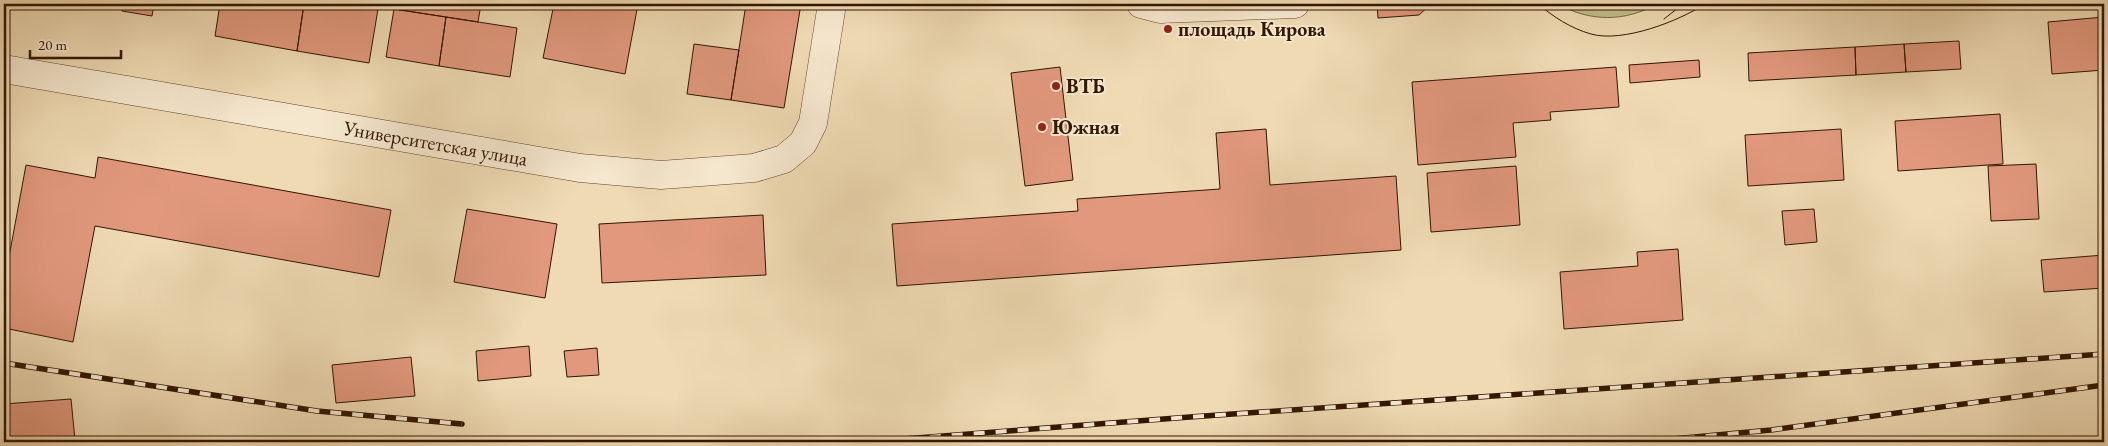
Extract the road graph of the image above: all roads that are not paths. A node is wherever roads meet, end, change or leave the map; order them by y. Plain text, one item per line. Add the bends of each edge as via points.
1 (832, 4) edge
2 (1141, 4) edge
3 (1295, 4) edge
4 (4, 69) edge

1 - 4 street, Университетская улица via 813,123 803,143 784,159 754,168 661,175 580,168
2 - 3 street via 1160,9

